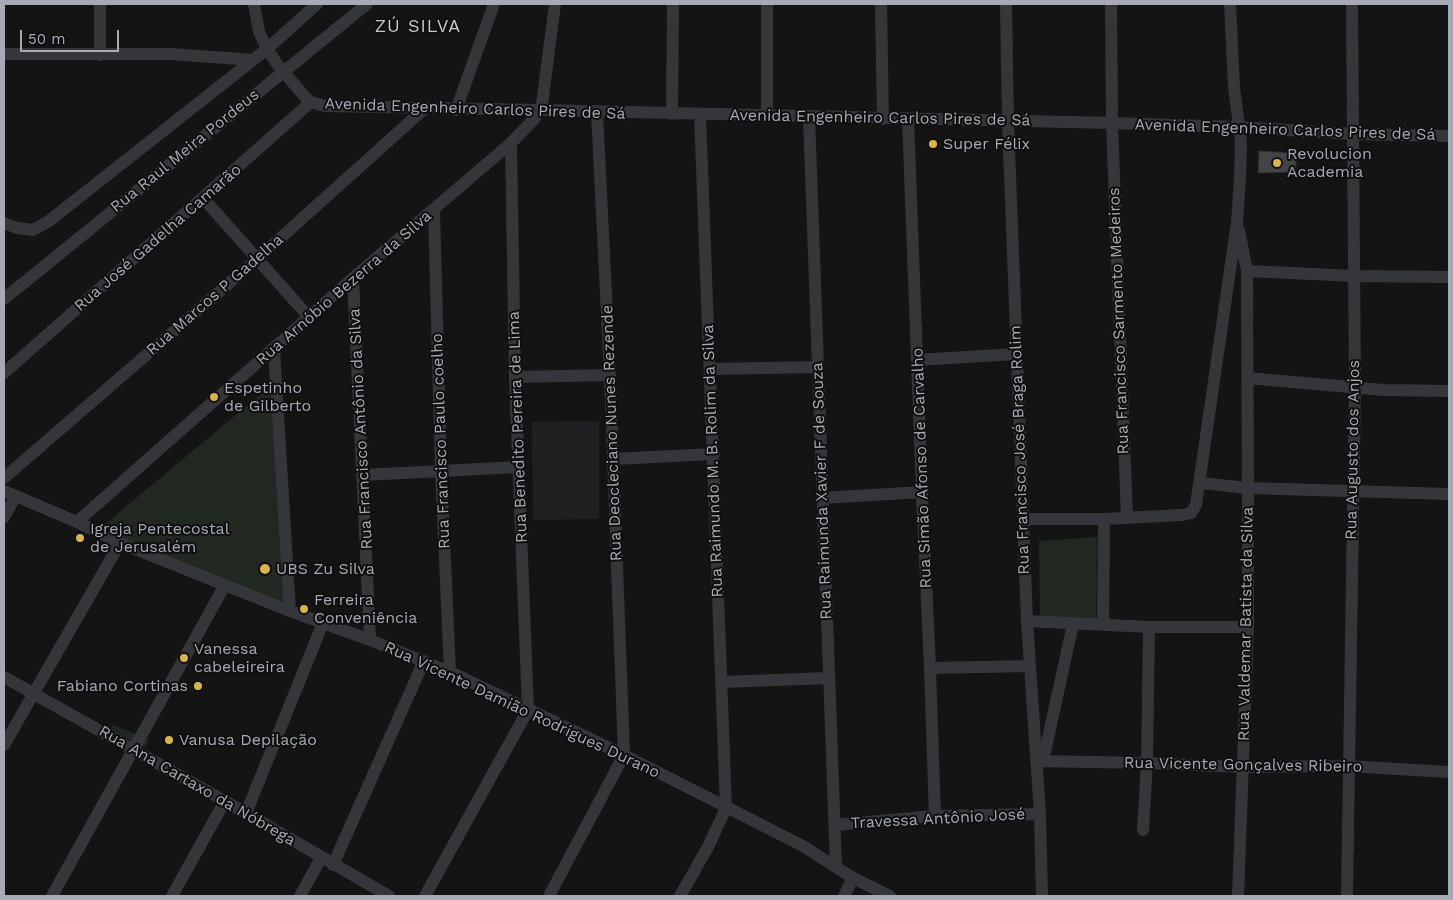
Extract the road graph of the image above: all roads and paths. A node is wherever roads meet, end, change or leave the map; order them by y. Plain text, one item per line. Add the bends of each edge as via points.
1 (100, 4) edge
2 (254, 4) edge
3 (317, 4) edge
4 (367, 4) edge
5 (494, 4) edge
6 (555, 4) edge
7 (673, 4) edge
8 (767, 4) edge
9 (881, 4) edge
10 (1006, 4) edge
11 (1111, 4) edge
12 (1230, 4) edge
13 (1352, 4) edge
14 (266, 49) junction
15 (4, 54) edge
16 (100, 55) junction
17 (253, 60) junction
18 (283, 71) junction
19 (311, 102) junction
20 (424, 109) junction
21 (456, 110) junction
22 (540, 110) junction
23 (598, 112) junction
24 (672, 114) junction
25 (700, 114) junction
26 (767, 115) junction
27 (809, 116) junction
28 (882, 118) junction
29 (908, 119) junction
30 (1008, 122) junction
31 (1112, 124) junction
32 (1239, 127) junction
33 (1353, 134) junction
34 (1449, 136) edge
35 (511, 143) junction
36 (203, 198) junction
37 (434, 209) junction
38 (1237, 222) junction
39 (4, 223) edge
40 (256, 260) junction
41 (1247, 271) junction
42 (1354, 276) junction
43 (1449, 277) edge
44 (354, 278) junction
45 (4, 299) edge
46 (309, 317) junction
47 (274, 349) junction
48 (1016, 354) junction
49 (917, 360) junction
50 (817, 367) junction
51 (710, 369) junction
52 (4, 373) edge
53 (610, 375) junction
54 (515, 377) junction
55 (1248, 378) junction
56 (1354, 388) junction
57 (1449, 391) edge
58 (714, 454) junction
59 (613, 459) junction
60 (518, 467) junction
61 (441, 471) junction
62 (364, 475) junction
63 (4, 478) edge
64 (1201, 483) junction
65 (1248, 488) junction
66 (922, 492) junction
67 (1353, 492) junction
68 (10, 493) edge
69 (1449, 494) edge
70 (822, 498) junction
71 (4, 517) edge
72 (1127, 518) junction
73 (1023, 519) junction
74 (1104, 519) junction
75 (77, 522) junction
76 (120, 543) junction
77 (225, 585) junction
78 (290, 612) junction
79 (1027, 621) junction
80 (323, 623) junction
81 (1073, 624) junction
82 (1103, 625) junction
83 (1149, 627) junction
84 (1248, 627) junction
85 (370, 640) junction
86 (424, 661) junction
87 (1030, 666) junction
88 (930, 668) junction
89 (450, 672) junction
90 (4, 677) edge
91 (829, 678) junction
92 (722, 682) junction
93 (34, 693) junction
94 (528, 710) junction
95 (4, 745) edge
96 (135, 750) junction
97 (624, 755) junction
98 (1040, 761) junction
99 (1147, 763) junction
100 (1348, 766) junction
101 (1242, 767) junction
102 (1449, 772) edge
103 (225, 801) junction
104 (726, 808) junction
105 (246, 813) junction
106 (1040, 814) junction
107 (935, 816) junction
108 (836, 826) junction
109 (1143, 830) dead end
110 (321, 858) junction
111 (332, 865) junction
112 (836, 867) junction
113 (853, 878) junction
114 (52, 896) edge
115 (172, 896) edge
116 (300, 896) edge
117 (389, 896) edge
118 (425, 896) edge
119 (549, 896) edge
120 (680, 896) edge
121 (844, 896) edge
122 (890, 896) edge
123 (1042, 896) edge
124 (1238, 896) edge
125 (1347, 896) edge

1 - 16 street
2 - 14 street
3 - 14 street
4 - 18 street, Rua Raul Meira Pordeus
5 - 21 street
6 - 22 street
7 - 24 street
8 - 26 street
9 - 28 street
10 - 30 street, Rua Francisco José Braga Rolim
11 - 31 street, Rua Francisco Sarmento Medeiros
12 - 32 street
13 - 33 street, Rua Augusto dos Anjos
14 - 17 street
14 - 18 street
15 - 16 street
16 - 17 street via 171,54
17 - 39 street via 40,227 26,230
18 - 19 street
18 - 45 street, Rua Raul Meira Pordeus
19 - 20 street, Avenida Engenheiro Carlos Pires de Sá via 325,106
19 - 36 street, Rua José Gadelha Camarão
20 - 21 street, Avenida Engenheiro Carlos Pires de Sá
20 - 40 street, Rua Marcos P Gadelha
21 - 22 street, Avenida Engenheiro Carlos Pires de Sá
22 - 23 street, Avenida Engenheiro Carlos Pires de Sá
22 - 35 street, Rua Arnóbio Bezerra da Silva
23 - 24 street, Avenida Engenheiro Carlos Pires de Sá
23 - 53 street, Rua Deocleciano Nunes Rezende
24 - 25 street, Avenida Engenheiro Carlos Pires de Sá
25 - 26 street, Avenida Engenheiro Carlos Pires de Sá
25 - 51 street, Rua Raimundo M. B. Rolim da Silva
26 - 27 street, Avenida Engenheiro Carlos Pires de Sá
27 - 28 street, Avenida Engenheiro Carlos Pires de Sá
27 - 50 street, Rua Raimunda Xavier F de Souza
28 - 29 street, Avenida Engenheiro Carlos Pires de Sá
29 - 30 street, Avenida Engenheiro Carlos Pires de Sá
29 - 49 street, Rua Simão Afonso de Carvalho
30 - 31 street, Avenida Engenheiro Carlos Pires de Sá
30 - 48 street, Rua Francisco José Braga Rolim
31 - 32 street, Avenida Engenheiro Carlos Pires de Sá
31 - 72 street, Rua Francisco Sarmento Medeiros
32 - 33 street, Avenida Engenheiro Carlos Pires de Sá
32 - 38 street via 1242,159
33 - 34 street, Avenida Engenheiro Carlos Pires de Sá
33 - 42 street, Rua Augusto dos Anjos
35 - 37 street, Rua Arnóbio Bezerra da Silva
35 - 54 street, Rua Benedito Pereira de Lima
36 - 40 street
36 - 52 street, Rua José Gadelha Camarão
37 - 44 street, Rua Arnóbio Bezerra da Silva
37 - 61 street, Rua Francisco Paulo coelho
38 - 41 street
38 - 64 street
40 - 46 street
40 - 63 street, Rua Marcos P Gadelha
41 - 42 street
41 - 55 street
42 - 43 street
42 - 56 street, Rua Augusto dos Anjos
44 - 46 street, Rua Arnóbio Bezerra da Silva
44 - 62 street, Rua Francisco Antônio da Silva
46 - 47 street, Rua Arnóbio Bezerra da Silva
47 - 75 street, Rua Arnóbio Bezerra da Silva
47 - 78 street
48 - 49 street
48 - 73 street, Rua Francisco José Braga Rolim
49 - 66 street, Rua Simão Afonso de Carvalho
50 - 51 street
50 - 70 street, Rua Raimunda Xavier F de Souza
51 - 58 street, Rua Raimundo M. B. Rolim da Silva
53 - 54 street
53 - 59 street, Rua Deocleciano Nunes Rezende
54 - 60 street, Rua Benedito Pereira de Lima
55 - 56 street
55 - 65 street
56 - 57 street
56 - 67 street, Rua Augusto dos Anjos
58 - 59 street
58 - 92 street, Rua Raimundo M. B. Rolim da Silva
59 - 97 street, Rua Deocleciano Nunes Rezende
60 - 61 street
60 - 94 street, Rua Benedito Pereira de Lima
61 - 62 street
61 - 89 street, Rua Francisco Paulo coelho
62 - 85 street, Rua Francisco Antônio da Silva
64 - 65 street, Rua Valdemar Batista da Silva
64 - 72 street via 1191,513
65 - 67 street
65 - 84 street, Rua Valdemar Batista da Silva
66 - 70 street
66 - 88 street, Rua Simão Afonso de Carvalho
67 - 69 street
67 - 100 street, Rua Augusto dos Anjos
68 - 71 street
68 - 75 street, Rua Vicente Damião Rodrigues Durano
70 - 91 street, Rua Raimunda Xavier F de Souza
72 - 74 street
73 - 74 street
73 - 79 street, Rua Francisco José Braga Rolim
74 - 82 street
75 - 76 street, Rua Vicente Damião Rodrigues Durano
76 - 77 street, Rua Vicente Damião Rodrigues Durano
76 - 93 street
77 - 78 street, Rua Vicente Damião Rodrigues Durano
77 - 96 street
78 - 80 street, Rua Vicente Damião Rodrigues Durano
79 - 81 street
79 - 87 street, Rua Francisco José Braga Rolim
80 - 85 street, Rua Vicente Damião Rodrigues Durano
80 - 105 street
81 - 82 street
81 - 98 street
82 - 83 street
83 - 84 street
83 - 99 street
84 - 101 street, Rua Valdemar Batista da Silva
85 - 86 street, Rua Vicente Damião Rodrigues Durano
86 - 89 street, Rua Vicente Damião Rodrigues Durano
86 - 111 street
87 - 88 street
87 - 98 street, Rua Francisco José Braga Rolim
88 - 107 street, Rua Simão Afonso de Carvalho
89 - 94 street, Rua Vicente Damião Rodrigues Durano
90 - 93 street, Rua Ana Cartaxo da Nóbrega
91 - 92 street
91 - 108 street, Rua Raimunda Xavier F de Souza
92 - 104 street, Rua Raimundo M. B. Rolim da Silva
93 - 95 street
93 - 96 street, Rua Ana Cartaxo da Nóbrega
94 - 97 street, Rua Vicente Damião Rodrigues Durano
94 - 118 street
96 - 103 street, Rua Ana Cartaxo da Nóbrega
96 - 114 street
97 - 104 street, Rua Vicente Damião Rodrigues Durano
97 - 119 street
98 - 99 street, Rua Vicente Gonçalves Ribeiro
98 - 106 street, Rua Francisco José Braga Rolim
99 - 101 street, Rua Vicente Gonçalves Ribeiro
99 - 109 street
100 - 101 street, Rua Vicente Gonçalves Ribeiro
100 - 102 street, Rua Vicente Gonçalves Ribeiro
100 - 125 street, Rua Augusto dos Anjos
101 - 124 street, Rua Valdemar Batista da Silva
103 - 105 street, Rua Ana Cartaxo da Nóbrega
103 - 115 street
104 - 112 street, Rua Vicente Damião Rodrigues Durano via 803,846
104 - 120 street
105 - 110 street, Rua Ana Cartaxo da Nóbrega
106 - 107 street, Travessa Antônio José
106 - 123 street, Rua Francisco José Braga Rolim
107 - 108 street, Travessa Antônio José
108 - 112 street, Rua Raimunda Xavier F de Souza
110 - 111 street, Rua Ana Cartaxo da Nóbrega
110 - 116 street
111 - 117 street, Rua Ana Cartaxo da Nóbrega
112 - 113 street, Rua Vicente Damião Rodrigues Durano
113 - 121 street
113 - 122 street, Rua Vicente Damião Rodrigues Durano

